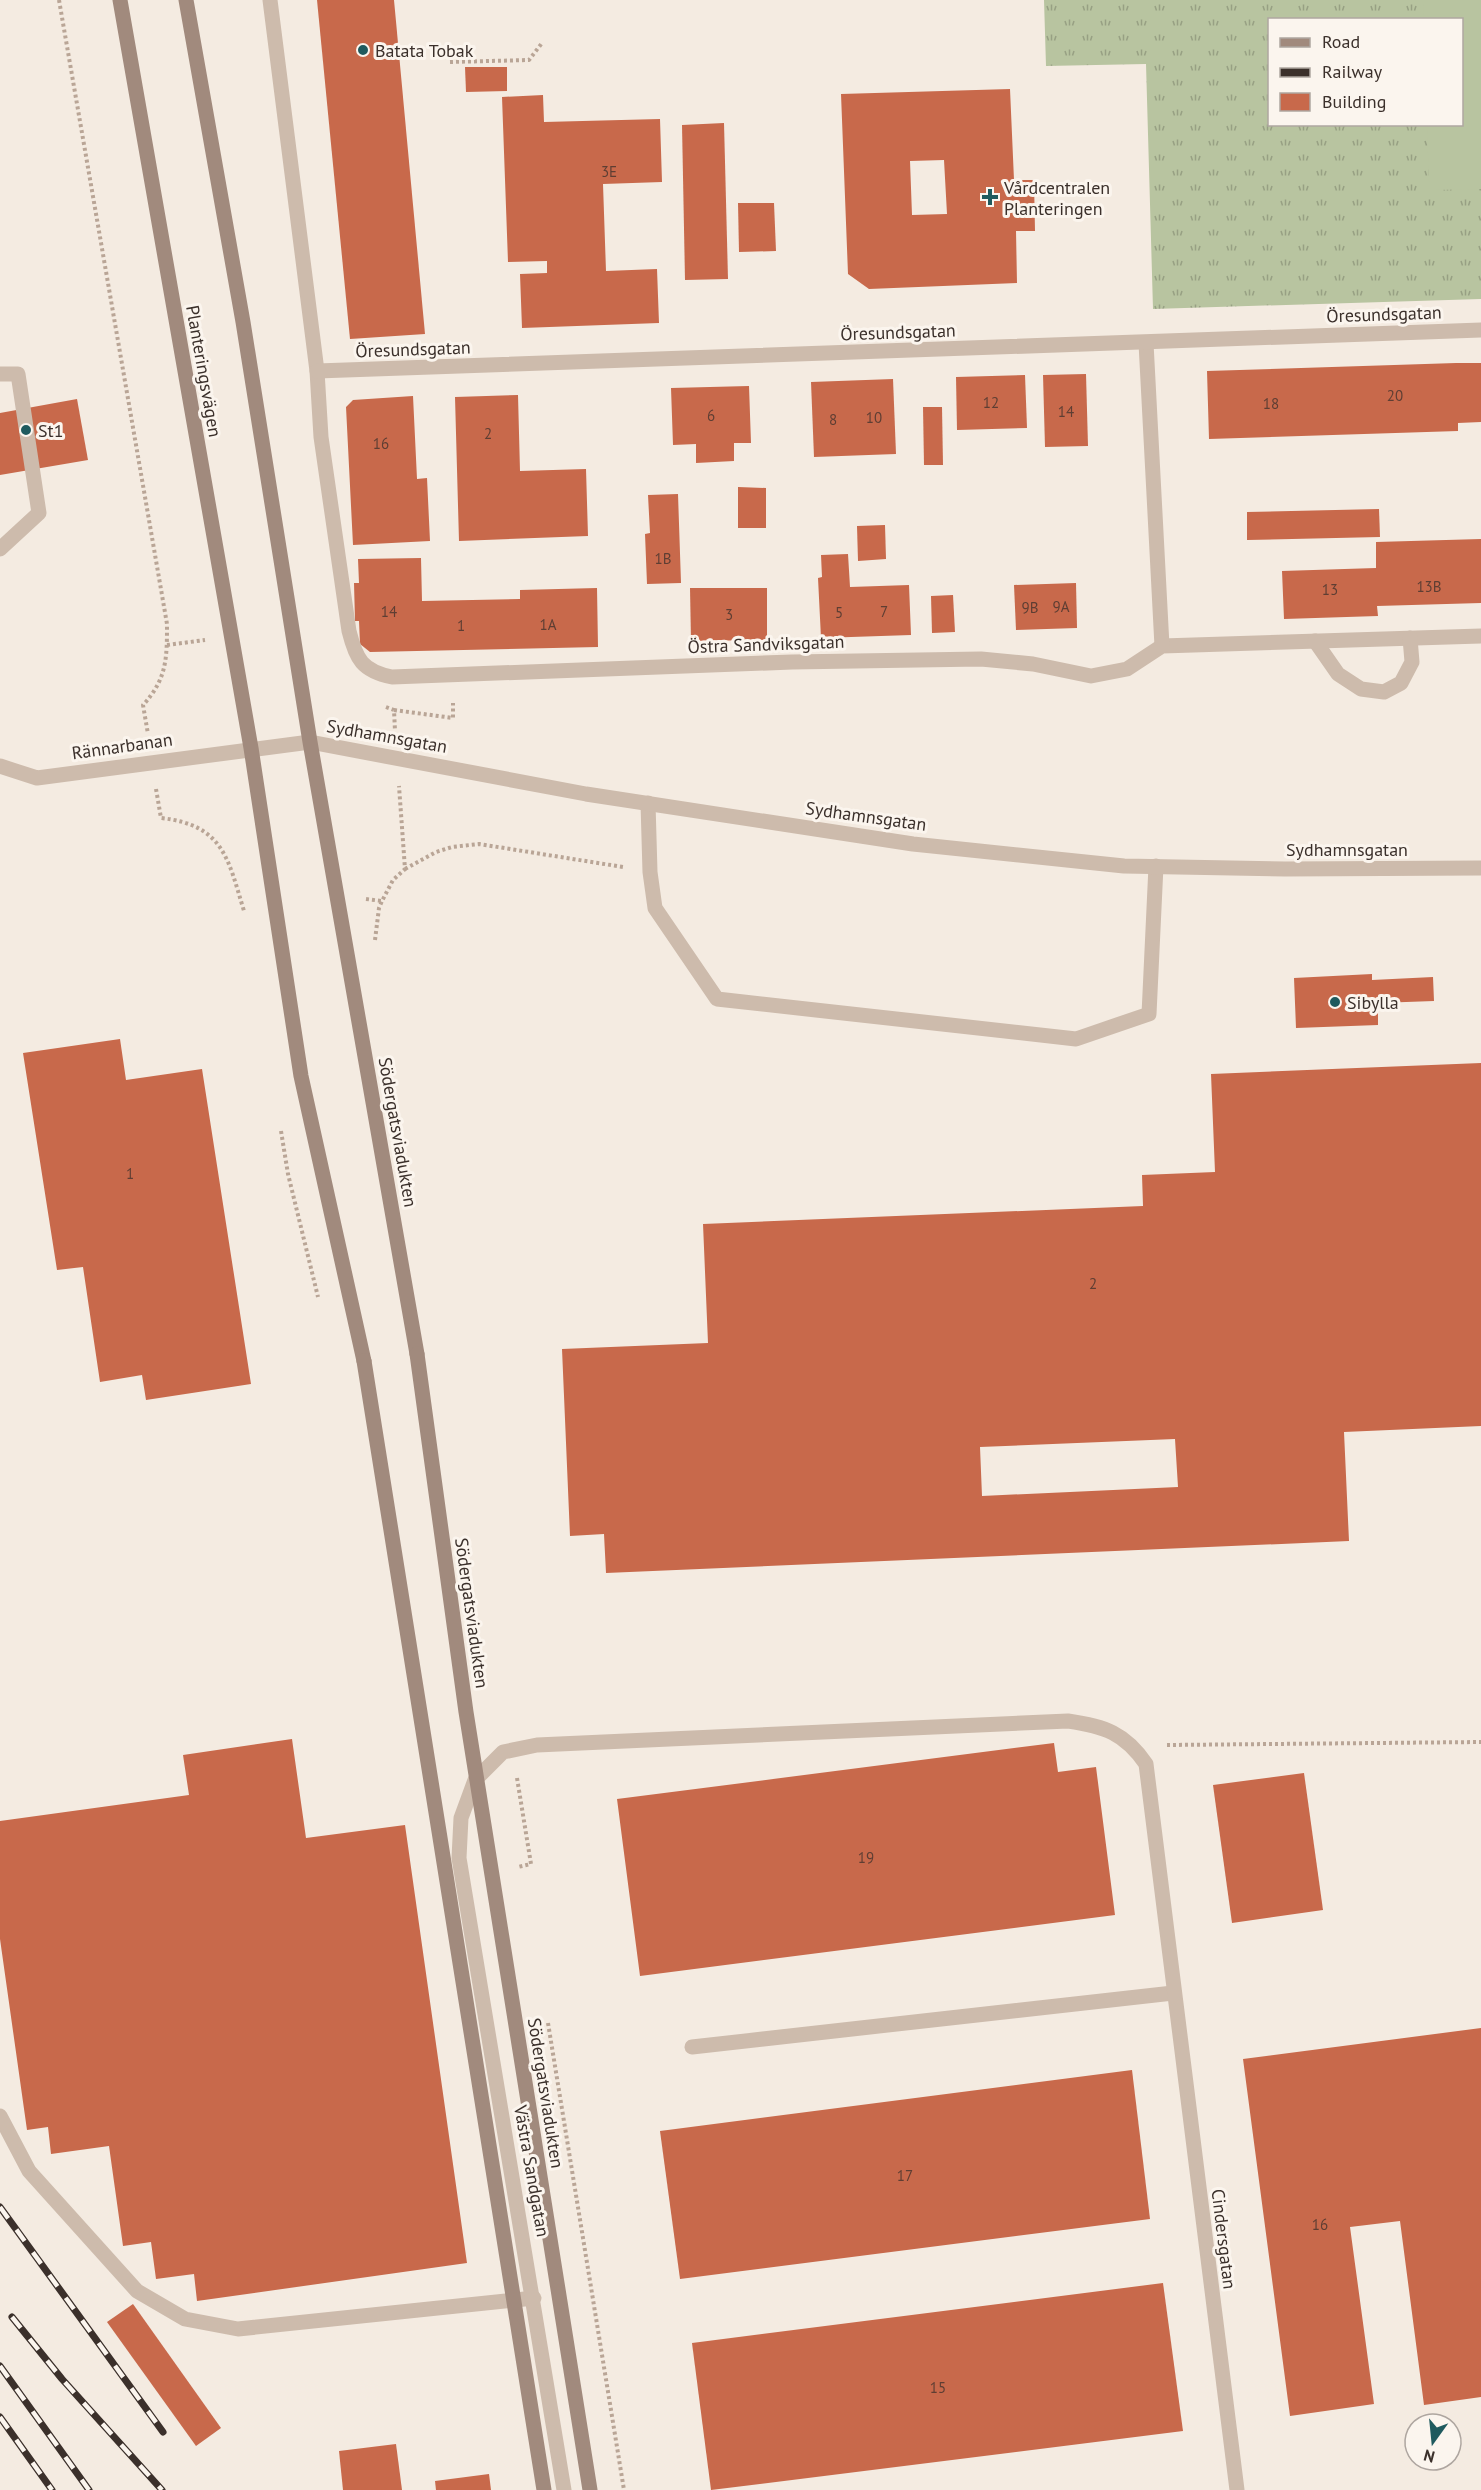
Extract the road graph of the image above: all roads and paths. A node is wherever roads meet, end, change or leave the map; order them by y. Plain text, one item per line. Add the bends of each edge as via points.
1 (59, 0) edge
2 (120, 0) edge
3 (186, 0) edge
4 (270, 0) edge
5 (542, 44) dead end
6 (450, 62) dead end
7 (1481, 330) edge
8 (1146, 343) junction
9 (317, 371) junction
10 (0, 374) edge
11 (0, 549) edge
12 (1481, 636) edge
13 (1410, 638) junction
14 (1315, 641) junction
15 (1162, 646) junction
16 (453, 705) dead end
17 (394, 710) dead end
18 (310, 742) junction
19 (251, 748) junction
20 (152, 762) junction
21 (1, 769) edge
22 (648, 803) junction
23 (1156, 866) junction
24 (1481, 868) edge
25 (405, 869) dead end
26 (650, 872) junction
27 (237, 886) dead end
28 (1481, 1742) edge
29 (1132, 1745) junction
30 (517, 1776) dead end
31 (531, 1864) dead end
32 (1173, 1993) junction
33 (692, 2047) dead end
34 (0, 2116) edge
35 (534, 2298) junction
36 (544, 2490) edge
37 (564, 2490) edge
38 (590, 2490) edge
39 (1237, 2490) edge

1 - 20 path via 167,624 161,679 143,705
2 - 19 main road, Planteringsvägen
3 - 18 main road via 243,322
4 - 9 street
5 - 6 path via 529,60
7 - 8 street, Öresundsgatan
8 - 9 street, Öresundsgatan
8 - 15 street
9 - 15 street, Östra Sandviksgatan via 321,437 349,631 354,651 364,666 378,674 392,677 981,659 1033,664 1091,676 1127,669
10 - 11 street via 18,374 39,513
12 - 13 street
13 - 14 street
13 - 14 street via 1412,662 1401,683 1384,692 1361,689 1338,674
14 - 15 street
16 - 17 path via 453,718
18 - 19 street, Sydhamnsgatan
18 - 22 street, Sydhamnsgatan
18 - 38 main road, Södergatsviadukten, bridge via 417,1354 466,1713
19 - 20 street, Rännarbanan
19 - 36 main road, bridge via 301,1076 364,1361
20 - 21 street, Rännarbanan via 37,778
20 - 27 path via 161,818 190,823 220,845
22 - 23 street, Sydhamnsgatan via 913,844
22 - 26 street
23 - 24 street, Sydhamnsgatan
23 - 26 street via 1149,1014 1076,1039 717,999 655,908
25 - 26 path via 436,852 479,844
28 - 29 path
29 - 32 street, Cindersgatan via 1146,1764
29 - 35 street, Västra Sandgatan via 1103,1728 1068,1720 537,1745 503,1752 475,1780 461,1818 459,1858
30 - 31 path
32 - 33 street
32 - 39 street, Cindersgatan
34 - 35 street via 29,2171 137,2291 185,2319 238,2329
35 - 37 street, Västra Sandgatan

